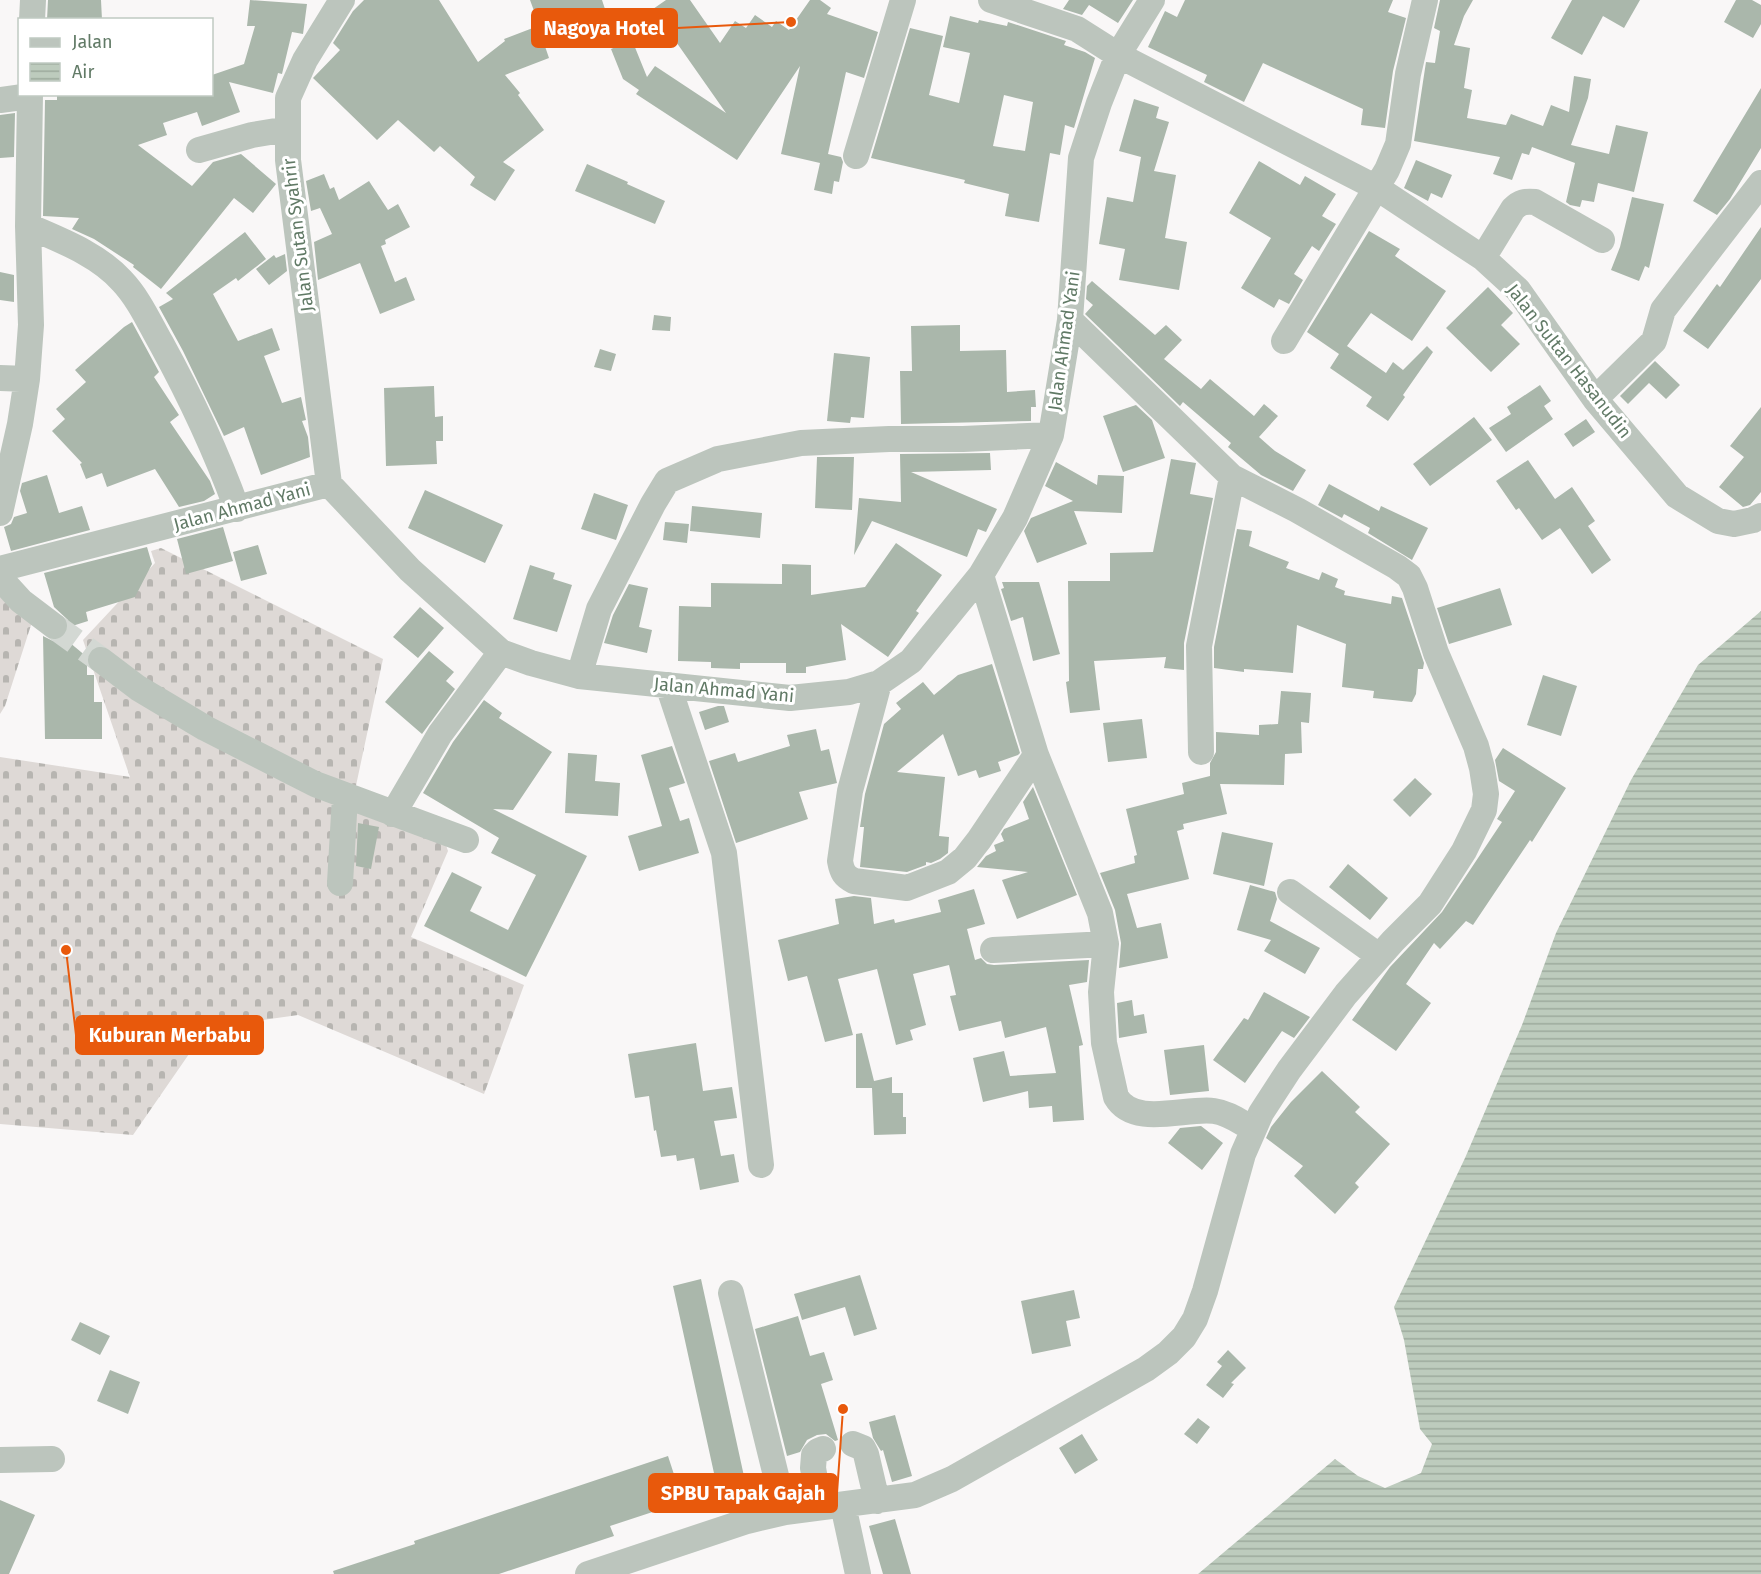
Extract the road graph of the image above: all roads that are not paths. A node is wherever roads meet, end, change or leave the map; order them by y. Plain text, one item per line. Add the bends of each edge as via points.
1 (33, 0) edge
2 (342, 0) edge
3 (903, 0) edge
4 (991, 0) edge
5 (1152, 0) edge
6 (1425, 0) edge
7 (33, 18) edge
8 (1118, 55) junction
9 (24, 96) edge
10 (30, 96) edge
11 (0, 100) edge
12 (288, 129) junction
13 (199, 150) dead end
14 (856, 156) dead end
15 (1761, 183) edge
16 (1377, 188) junction
17 (28, 226) junction
18 (1602, 240) dead end
19 (1483, 258) junction
20 (1070, 320) junction
21 (1284, 341) dead end
22 (0, 378) edge
23 (27, 379) junction
24 (1595, 399) junction
25 (1051, 435) junction
26 (1232, 477) junction
27 (329, 484) junction
28 (237, 508) junction
29 (0, 513) edge
30 (1761, 516) edge
31 (0, 569) edge
32 (981, 575) junction
33 (0, 578) edge
34 (54, 626) tunnel mouth
35 (501, 652) junction
36 (100, 660) tunnel mouth
37 (579, 676) junction
38 (879, 683) junction
39 (668, 685) junction
40 (1201, 752) dead end
41 (1036, 754) junction
42 (345, 797) junction
43 (393, 814) junction
44 (466, 840) dead end
45 (340, 883) dead end
46 (1290, 892) dead end
47 (1106, 944) junction
48 (993, 950) dead end
49 (1379, 956) junction
50 (1253, 1129) junction
51 (761, 1165) dead end
52 (731, 1293) dead end
53 (853, 1444) dead end
54 (824, 1449) dead end
55 (52, 1459) dead end
56 (0, 1460) edge
57 (877, 1501) junction
58 (832, 1506) junction
59 (785, 1512) junction
60 (637, 1566) edge
61 (588, 1574) edge
62 (858, 1574) edge

1 - 7 street
2 - 12 street, Jalan Sutan Syahrir via 305,60 288,98
3 - 14 street
4 - 8 street, Jalan Sultan Hasanudin via 1077,29
5 - 8 street, Jalan Ahmad Yani
6 - 16 street via 1408,74 1398,144
8 - 16 street, Jalan Sultan Hasanudin
8 - 20 street, Jalan Ahmad Yani via 1081,158
9 - 11 street
10 - 17 street
12 - 13 street
12 - 27 street, Jalan Sutan Syahrir via 288,160
15 - 24 street via 1663,310 1654,341
16 - 19 street, Jalan Sultan Hasanudin
16 - 21 street
17 - 23 street via 31,325
17 - 28 street via 72,244 122,280 138,302 205,427
18 - 19 street via 1527,201 1513,209
19 - 24 street, Jalan Sultan Hasanudin via 1518,290
20 - 25 street, Jalan Ahmad Yani
20 - 26 street
22 - 23 street
23 - 29 street
24 - 30 street, Jalan Sultan Hasanudin via 1677,496 1718,520 1734,524
25 - 32 street, Jalan Ahmad Yani via 1015,518
25 - 37 street via 801,443 718,459 667,481 599,609
26 - 40 street via 1199,646
26 - 49 street via 1298,510 1408,576 1476,746 1486,794 1484,810 1464,851 1430,904
27 - 28 street, Jalan Ahmad Yani
27 - 35 street, Jalan Ahmad Yani via 410,570
28 - 31 street, Jalan Ahmad Yani
32 - 38 street, Jalan Ahmad Yani via 911,661
32 - 41 street
33 - 34 street via 21,601
35 - 37 street, Jalan Ahmad Yani
35 - 43 street via 440,734
36 - 42 street via 205,728
37 - 39 street, Jalan Ahmad Yani
38 - 39 street, Jalan Ahmad Yani via 849,692 790,698
38 - 41 street via 850,791 840,861 846,877 854,881 907,888 948,872 979,840
39 - 51 street via 724,853
41 - 47 street via 1100,913
42 - 43 street
42 - 45 street
43 - 44 street
46 - 49 street
47 - 48 street
47 - 50 street via 1101,992 1104,1043 1119,1103 1133,1111 1156,1114 1218,1112
49 - 50 street via 1289,1070
50 - 57 street via 1202,1302 1184,1337 1168,1353 952,1479 915,1495
52 - 59 street
53 - 57 street via 866,1454
54 - 58 street via 818,1451 814,1460
55 - 56 street
57 - 58 street
58 - 59 street
58 - 62 street
59 - 60 street via 747,1521
60 - 61 street

